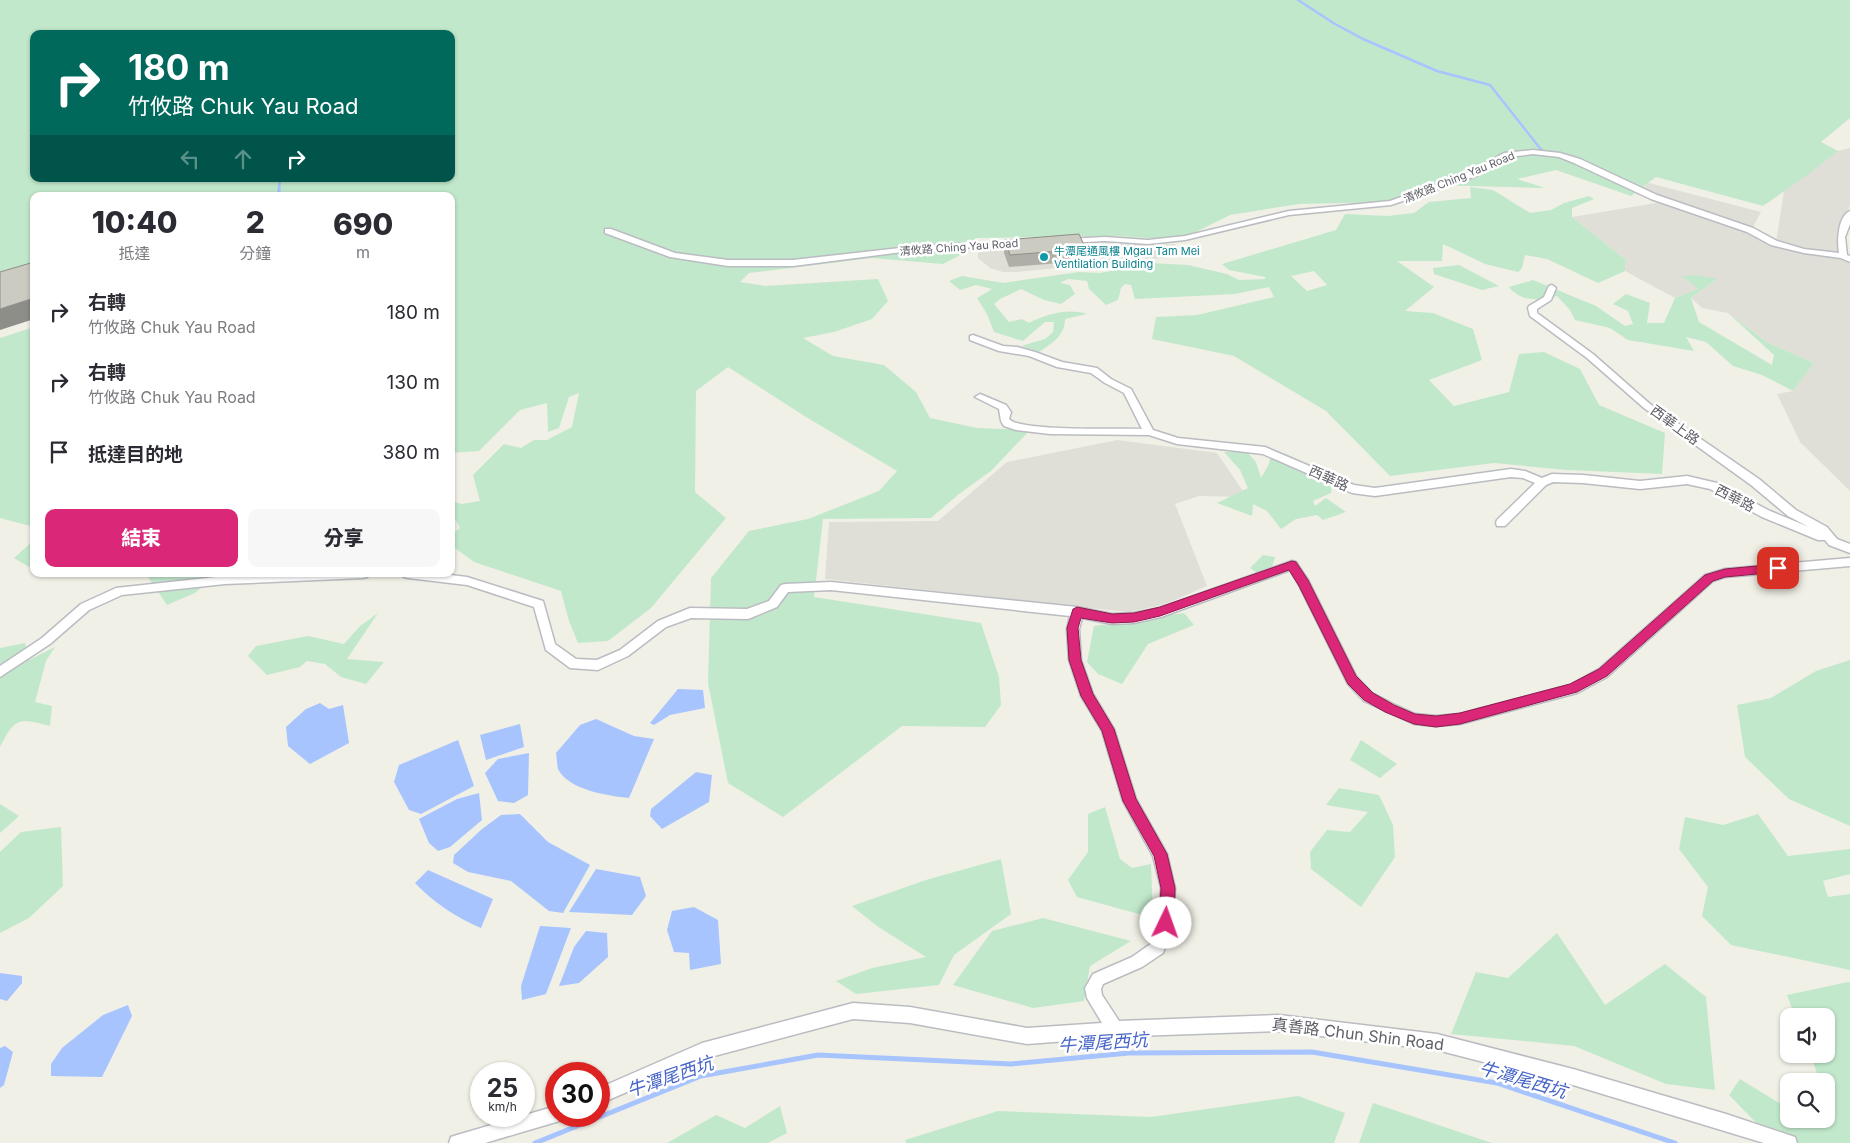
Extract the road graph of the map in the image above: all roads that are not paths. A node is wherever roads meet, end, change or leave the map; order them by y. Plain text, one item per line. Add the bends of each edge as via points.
1 (1850, 213) edge
2 (608, 231) dead end
3 (1058, 242) edge
4 (1029, 243) edge
5 (1846, 258) edge
6 (1552, 288) dead end
7 (974, 338) dead end
8 (980, 397) dead end
9 (1149, 432) junction
10 (1542, 482) junction
11 (1502, 523) dead end
12 (1833, 542) junction
13 (1850, 549) edge
14 (1850, 562) edge
15 (294, 577) edge
16 (438, 577) edge
17 (1077, 612) junction
18 (0, 672) edge
19 (1115, 1029) junction
20 (610, 1091) edge
21 (545, 1117) edge
22 (457, 1143) edge
23 (1789, 1143) edge

1 - 5 street via 1841,237
2 - 4 street, 清攸路 Ching Yau Road via 673,255 728,263 793,263 918,248
3 - 5 street, 清攸路 Ching Yau Road via 1105,239 1148,242 1185,238 1289,213 1391,203 1473,174 1507,155 1533,152 1578,161 1654,197 1750,230 1774,243
6 - 12 street, 西華上路 via 1548,298 1532,308 1533,314 1590,356 1647,406 1755,482 1792,513 1823,530
7 - 9 street via 1002,350 1024,352 1060,366 1094,370 1128,391
8 - 9 street, 西華路 via 1004,407 1004,419 1016,427 1050,431
9 - 10 street, 西華路 via 1177,441 1265,451 1352,489 1376,492 1512,473
10 - 11 street
10 - 12 street, 西華路 via 1552,478 1640,485 1698,481
12 - 13 street, 西華上路
14 - 17 street via 1725,573 1709,578 1603,673 1573,688 1460,719 1436,721 1414,719 1389,708 1368,697 1352,680 1292,565 1160,612 1134,618 1112,619
15 - 18 street via 225,580 120,591 84,607 46,641
16 - 17 street via 467,580 539,604 550,647 574,664 598,665 624,653 662,624 690,613 748,614 773,604 786,588 831,586
17 - 19 street via 1072,628 1075,660 1088,696 1108,729 1130,801 1160,854 1168,888 1166,923 1158,948 1098,979 1093,988 1095,998
19 - 20 street, 真善路 Chun Shin Road via 1027,1036 910,1015 853,1011 702,1051
19 - 23 street, 真善路 Chun Shin Road via 1279,1023 1437,1042 1573,1077
21 - 22 street

